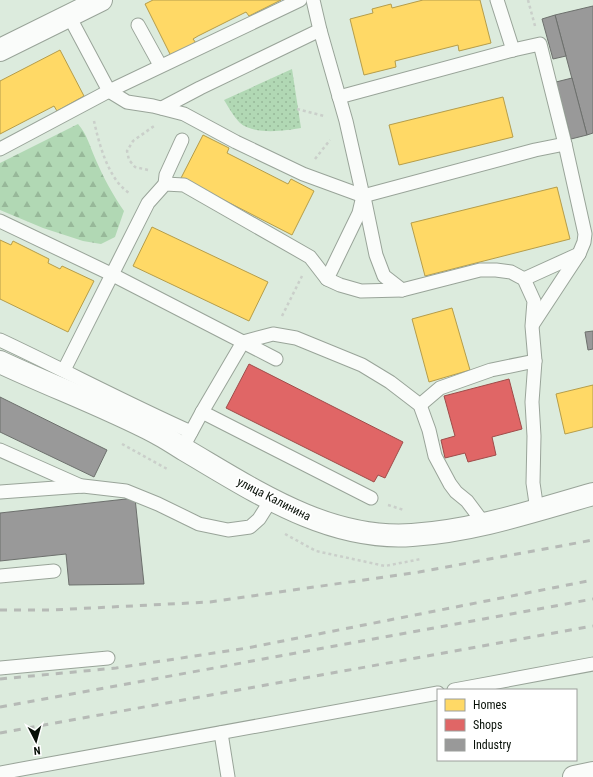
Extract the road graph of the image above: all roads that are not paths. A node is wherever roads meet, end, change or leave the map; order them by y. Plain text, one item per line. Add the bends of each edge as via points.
1 (101, 0) edge
2 (300, 0) edge
3 (313, 0) edge
4 (497, 0) edge
5 (69, 16) junction
6 (138, 25) dead end
7 (320, 30) junction
8 (0, 50) edge
9 (513, 50) junction
10 (160, 65) junction
11 (109, 91) junction
12 (339, 97) junction
13 (162, 108) junction
14 (182, 140) dead end
15 (565, 144) junction
16 (0, 149) edge
17 (166, 180) junction
18 (364, 196) junction
19 (0, 221) edge
20 (593, 232) edge
21 (582, 248) junction
22 (112, 274) junction
23 (327, 279) junction
24 (524, 279) junction
25 (402, 290) junction
26 (532, 326) junction
27 (0, 340) edge
28 (242, 342) junction
29 (276, 359) dead end
30 (535, 361) junction
31 (0, 362) edge
32 (64, 370) junction
33 (420, 405) junction
34 (202, 412) junction
35 (187, 440) junction
36 (0, 450) edge
37 (82, 486) junction
38 (0, 492) edge
39 (593, 494) edge
40 (371, 498) dead end
41 (271, 500) junction
42 (537, 510) junction
43 (485, 525) junction
44 (54, 571) dead end
45 (0, 576) edge
46 (108, 658) dead end
47 (593, 664) edge
48 (0, 668) edge
49 (459, 689) edge
50 (437, 693) edge
51 (221, 733) junction
52 (0, 773) edge
53 (593, 773) edge
54 (228, 777) edge
55 (574, 777) edge

1 - 5 main road
2 - 10 lane
3 - 7 lane
4 - 9 lane
5 - 8 main road
5 - 11 lane
6 - 10 lane
7 - 12 lane
7 - 13 lane
9 - 12 lane
9 - 15 lane via 540,44
10 - 11 lane
11 - 13 lane via 127,102
11 - 16 lane
12 - 18 lane
13 - 18 lane via 184,114 303,174
14 - 17 lane
15 - 18 lane
15 - 21 lane via 585,234
17 - 22 lane via 148,203
17 - 23 lane via 184,185 310,257
18 - 23 lane via 359,213
18 - 25 lane via 376,256 384,276
19 - 22 lane
20 - 21 lane
21 - 24 lane
21 - 26 lane
22 - 28 lane
22 - 32 lane
23 - 25 lane via 361,291
24 - 25 lane via 511,272 480,270
24 - 26 lane via 534,301
26 - 30 lane
27 - 32 lane
28 - 29 lane
28 - 33 lane via 273,334 296,338 362,365
28 - 34 lane
30 - 33 lane via 490,370 440,388
30 - 42 lane via 532,402 533,483
31 - 35 main road, улица Калинина via 156,432
32 - 35 lane via 143,410
33 - 43 lane via 435,456 450,484 468,501
34 - 35 lane
34 - 40 lane
35 - 41 main road, улица Калинина
36 - 37 lane
37 - 38 lane
37 - 41 lane via 126,491 199,524 228,530 250,527 259,519
39 - 42 main road, улица Калинина
41 - 43 main road, улица Калинина via 308,517 356,532 412,535
42 - 43 main road, улица Калинина
44 - 45 lane
46 - 48 lane
47 - 49 lane
50 - 51 lane
51 - 52 lane
51 - 54 lane
53 - 55 main road

